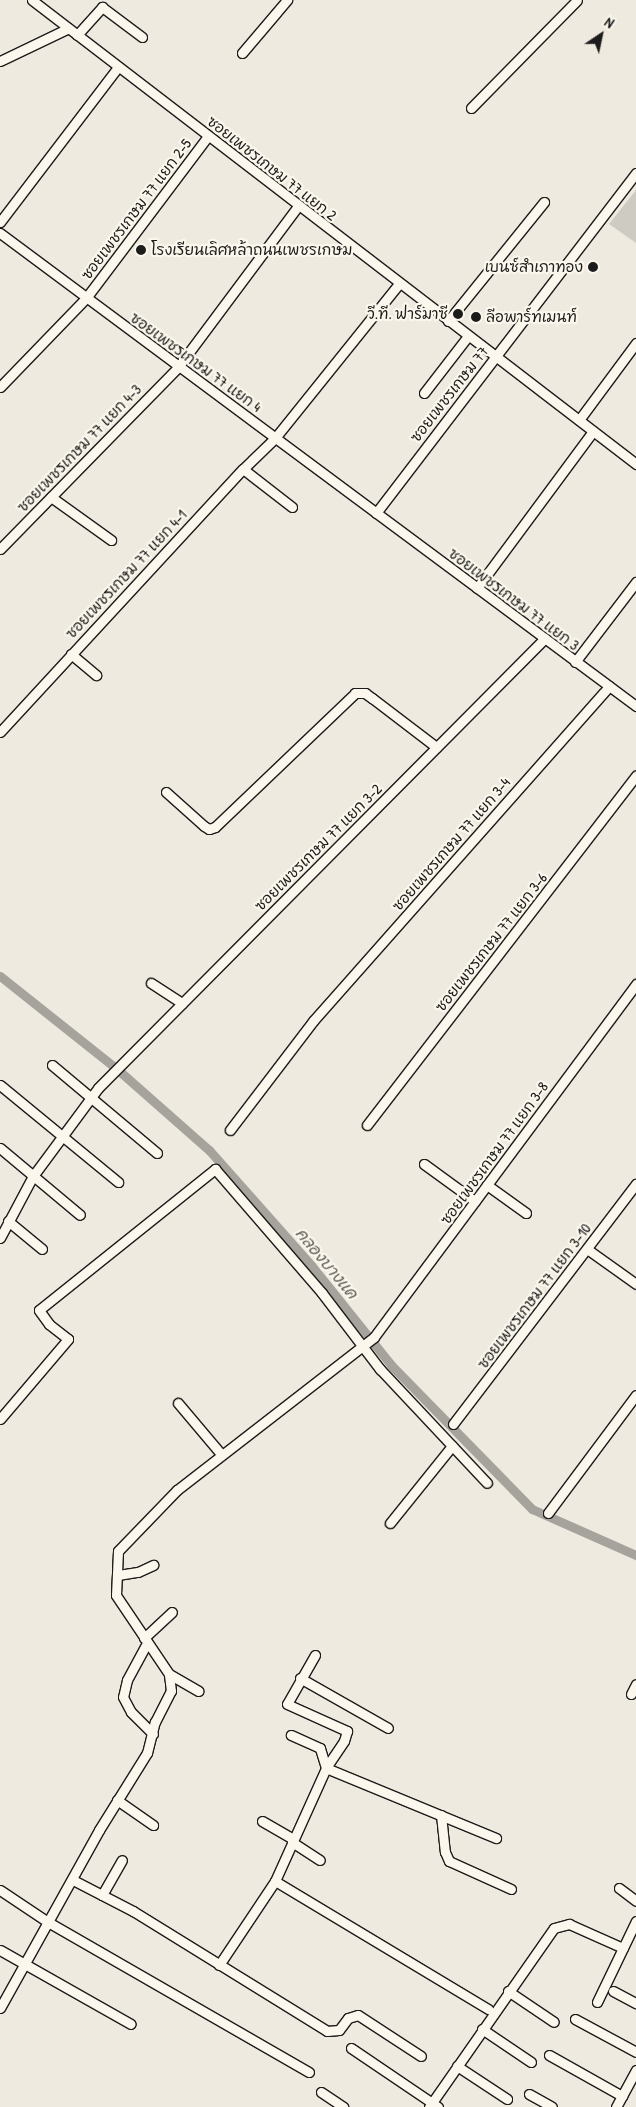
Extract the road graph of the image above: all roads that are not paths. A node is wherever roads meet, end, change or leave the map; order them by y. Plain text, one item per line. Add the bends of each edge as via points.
1 (32, 0) edge
2 (286, 0) edge
3 (576, 0) edge
4 (69, 28) junction
5 (77, 35) junction
6 (142, 37) dead end
7 (242, 53) dead end
8 (0, 60) edge
9 (118, 66) junction
10 (471, 108) dead end
11 (208, 136) junction
12 (636, 173) edge
13 (544, 202) dead end
14 (298, 206) junction
15 (0, 222) edge
16 (0, 233) edge
17 (399, 284) junction
18 (86, 298) junction
19 (448, 321) junction
20 (468, 336) junction
21 (636, 343) edge
22 (495, 358) junction
23 (178, 367) junction
24 (0, 387) edge
25 (424, 393) dead end
26 (579, 420) junction
27 (593, 431) junction
28 (275, 438) junction
29 (636, 464) edge
30 (243, 469) junction
31 (51, 497) junction
32 (292, 507) dead end
33 (376, 513) junction
34 (111, 540) dead end
35 (0, 549) edge
36 (636, 582) edge
37 (477, 588) junction
38 (545, 638) junction
39 (71, 654) junction
40 (575, 662) junction
41 (96, 675) dead end
42 (609, 686) junction
43 (636, 706) edge
44 (0, 732) edge
45 (436, 747) junction
46 (636, 776) edge
47 (166, 792) dead end
48 (152, 983) dead end
49 (636, 984) edge
50 (182, 1003) junction
51 (52, 1065) dead end
52 (0, 1085) edge
53 (90, 1098) junction
54 (367, 1126) dead end
55 (230, 1130) dead end
56 (62, 1135) junction
57 (0, 1148) edge
58 (157, 1153) dead end
59 (424, 1164) dead end
60 (33, 1176) junction
61 (118, 1182) dead end
62 (636, 1184) edge
63 (487, 1185) junction
64 (475, 1201) junction
65 (526, 1213) dead end
66 (80, 1215) dead end
67 (8, 1221) junction
68 (0, 1238) edge
69 (42, 1249) dead end
70 (587, 1249) junction
71 (636, 1284) edge
72 (361, 1346) junction
73 (636, 1395) edge
74 (178, 1403) dead end
75 (0, 1419) edge
76 (453, 1424) dead end
77 (452, 1446) junction
78 (221, 1454) junction
79 (487, 1483) dead end
80 (548, 1513) dead end
81 (390, 1523) dead end
82 (152, 1565) dead end
83 (118, 1575) junction
84 (172, 1612) dead end
85 (145, 1640) junction
86 (315, 1655) dead end
87 (169, 1674) junction
88 (300, 1678) junction
89 (636, 1684) edge
90 (198, 1691) dead end
91 (631, 1694) dead end
92 (388, 1728) dead end
93 (153, 1734) junction
94 (291, 1735) dead end
95 (326, 1768) junction
96 (117, 1800) junction
97 (440, 1815) junction
98 (262, 1821) dead end
99 (153, 1825) dead end
100 (496, 1838) dead end
101 (293, 1840) junction
102 (122, 1860) dead end
103 (320, 1860) dead end
104 (73, 1880) junction
105 (274, 1882) junction
106 (511, 1888) dead end
107 (619, 1888) dead end
108 (0, 1890) edge
109 (102, 1895) junction
110 (636, 1901) edge
111 (636, 1921) edge
112 (48, 1922) junction
113 (623, 1948) junction
114 (0, 1950) edge
115 (219, 1965) junction
116 (24, 1966) junction
117 (508, 1991) junction
118 (613, 1991) dead end
119 (597, 2002) dead end
120 (636, 2003) edge
121 (0, 2008) edge
122 (488, 2009) dead end
123 (575, 2019) dead end
124 (554, 2022) dead end
125 (131, 2024) dead end
126 (482, 2028) junction
127 (352, 2048) dead end
128 (636, 2052) edge
129 (549, 2055) dead end
130 (421, 2056) dead end
131 (531, 2062) dead end
132 (457, 2066) junction
133 (636, 2070) edge
134 (309, 2072) dead end
135 (321, 2092) dead end
136 (529, 2094) dead end
137 (622, 2096) junction
138 (507, 2099) dead end
139 (433, 2106) edge
140 (343, 2107) edge
141 (552, 2107) edge
142 (616, 2107) edge

1 - 4 street, ซอยเพชรเกษม 77 แยก 2
2 - 7 street
3 - 10 street
4 - 5 street, ซอยเพชรเกษม 77 แยก 2
4 - 8 street
5 - 6 street via 102,7
5 - 9 street, ซอยเพชรเกษม 77 แยก 2
9 - 11 street, ซอยเพชรเกษม 77 แยก 2
9 - 15 street
11 - 14 street, ซอยเพชรเกษม 77 แยก 2
11 - 18 street, ซอยเพชรเกษม 77 แยก 2-5
12 - 22 street, ซอยเพชรเกษม 77
13 - 19 street
14 - 17 street, ซอยเพชรเกษม 77 แยก 2
14 - 23 street, ซอยเพชรเกษม 77 แยก 4-3
16 - 18 street, ซอยเพชรเกษม 77 แยก 4
17 - 19 street, ซอยเพชรเกษม 77 แยก 2
17 - 28 street, ซอยเพชรเกษม 77 แยก 4-1
18 - 23 street, ซอยเพชรเกษม 77 แยก 4
18 - 24 street, ซอยเพชรเกษม 77 แยก 2-5
19 - 20 street, ซอยเพชรเกษม 77 แยก 2
20 - 22 street, ซอยเพชรเกษม 77 แยก 2
20 - 25 street
21 - 26 street
22 - 26 street, ซอยเพชรเกษม 77 แยก 2
22 - 33 street, ซอยเพชรเกษม 77
23 - 28 street, ซอยเพชรเกษม 77 แยก 4
23 - 31 street, ซอยเพชรเกษม 77 แยก 4-3
26 - 27 street, ซอยเพชรเกษม 77 แยก 2
27 - 29 street, ซอยเพชรเกษม 77 แยก 2
27 - 37 street
28 - 30 street, ซอยเพชรเกษม 77 แยก 4-1
28 - 33 street, ซอยเพชรเกษม 77 แยก 4
30 - 32 street
30 - 39 street, ซอยเพชรเกษม 77 แยก 4-1
31 - 34 street
31 - 35 street, ซอยเพชรเกษม 77 แยก 4-3
33 - 37 street, ซอยเพชรเกษม 77 แยก 3
36 - 40 street
37 - 38 street, ซอยเพชรเกษม 77 แยก 3
38 - 40 street, ซอยเพชรเกษม 77 แยก 3
38 - 45 street, ซอยเพชรเกษม 77 แยก 3-2
39 - 41 street
39 - 44 street, ซอยเพชรเกษม 77 แยก 4-1
40 - 42 street, ซอยเพชรเกษม 77 แยก 3
42 - 43 street, ซอยเพชรเกษม 77 แยก 3
42 - 55 street, ซอยเพชรเกษม 77 แยก 3-4 via 313,1021
45 - 47 street via 365,693 355,694 215,827 204,826
45 - 50 street, ซอยเพชรเกษม 77 แยก 3-2
46 - 54 street, ซอยเพชรเกษม 77 แยก 3-6
48 - 50 street
49 - 63 street, ซอยเพชรเกษม 77 แยก 3-8
50 - 53 street, ซอยเพชรเกษม 77 แยก 3-2
51 - 53 street
52 - 56 street
53 - 56 street, ซอยเพชรเกษม 77 แยก 3-2
53 - 58 street
56 - 60 street, ซอยเพชรเกษม 77 แยก 3-2
56 - 61 street
57 - 60 street
59 - 64 street
60 - 66 street
60 - 67 street, ซอยเพชรเกษม 77 แยก 3-2
62 - 70 street, ซอยเพชรเกษม 77 แยก 3-10
63 - 64 street, ซอยเพชรเกษม 77 แยก 3-8
63 - 65 street
64 - 72 street, ซอยเพชรเกษม 77 แยก 3-8 via 374,1337
67 - 68 street, ซอยเพชรเกษม 77 แยก 3-2
67 - 69 street
70 - 71 street
70 - 76 street, ซอยเพชรเกษม 77 แยก 3-10
72 - 75 street via 322,1293 215,1169 39,1310 68,1339
72 - 77 street
72 - 78 street, ซอยเพชรเกษม 77 แยก 3-8
73 - 80 street
74 - 78 street
77 - 79 street
77 - 81 street
78 - 83 street, ซอยเพชรเกษม 77 แยก 3-8 via 177,1490 118,1551
82 - 83 street via 138,1572
83 - 85 street, ซอยเพชรเกษม 77 แยก 3-8 via 116,1595
84 - 85 street
85 - 87 street, ซอยเพชรเกษม 77 แยก 3-8
85 - 93 street via 123,1697 131,1712
86 - 88 street
87 - 90 street
87 - 93 street via 171,1691
88 - 92 street
88 - 95 street via 288,1698 288,1706 347,1731
89 - 91 street
93 - 96 street via 147,1753
94 - 95 street via 320,1748
95 - 97 street
95 - 101 street
96 - 99 street
96 - 104 street
97 - 100 street
97 - 106 street via 449,1861
98 - 101 street
101 - 103 street
101 - 105 street
102 - 109 street
104 - 109 street
104 - 112 street
105 - 115 street
105 - 122 street
107 - 110 street
108 - 112 street
109 - 115 street
111 - 113 street
112 - 116 street
112 - 134 street
113 - 117 street via 569,1924 560,1924
113 - 119 street
114 - 116 street
115 - 130 street via 327,2031 339,2030 348,2018 358,2015
116 - 121 street
116 - 125 street
117 - 124 street
117 - 126 street
118 - 120 street
123 - 128 street
126 - 131 street
126 - 132 street
127 - 139 street
129 - 137 street
132 - 138 street
132 - 139 street
133 - 137 street
135 - 140 street
136 - 141 street
137 - 142 street

